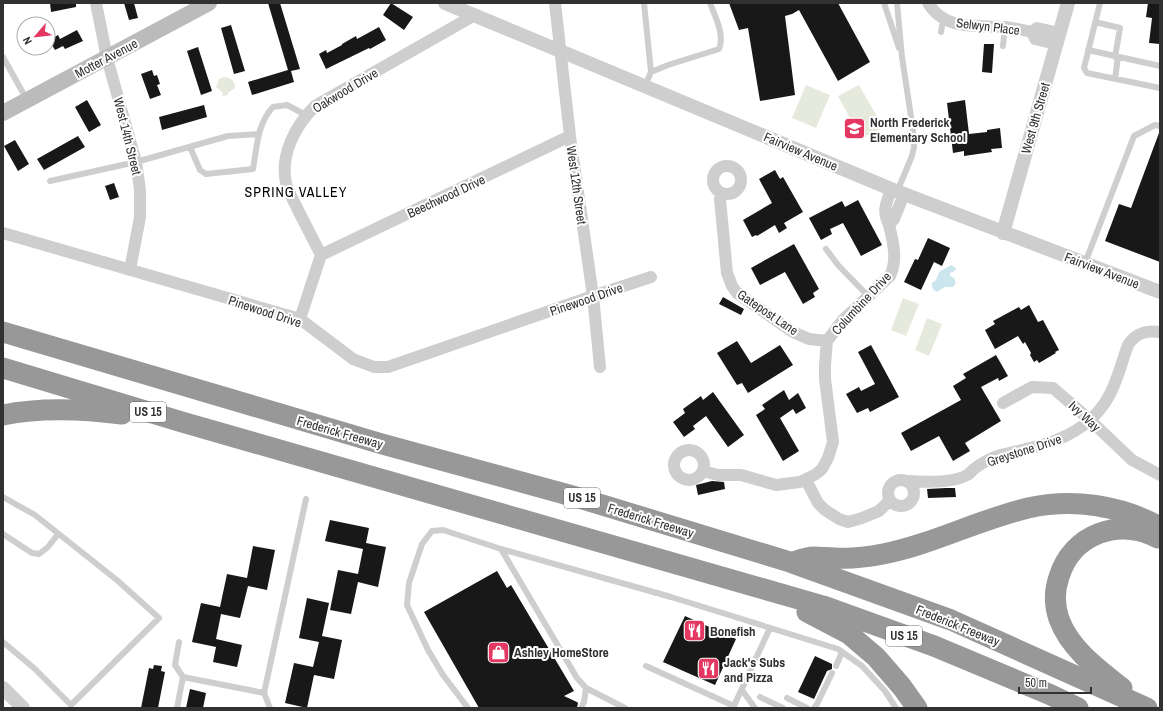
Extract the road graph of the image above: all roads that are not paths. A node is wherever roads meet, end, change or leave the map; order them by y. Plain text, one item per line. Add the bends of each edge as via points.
1 (96, 3) edge
2 (209, 3) edge
3 (444, 3) edge
4 (555, 3) edge
5 (644, 3) edge
6 (710, 3) edge
7 (884, 3) edge
8 (897, 3) edge
9 (928, 3) edge
10 (1068, 3) edge
11 (1100, 3) edge
12 (473, 16) junction
13 (943, 20) junction
14 (1096, 22) junction
15 (1005, 27) junction
16 (941, 32) dead end
17 (1058, 39) junction
18 (1003, 46) dead end
19 (1088, 50) junction
20 (561, 51) junction
21 (3, 57) edge
22 (902, 57) junction
23 (1116, 57) junction
24 (107, 58) junction
25 (1160, 66) edge
26 (651, 72) junction
27 (1115, 79) junction
28 (645, 86) junction
29 (1160, 88) edge
30 (27, 100) junction
31 (3, 113) edge
32 (306, 115) junction
33 (1160, 126) edge
34 (258, 134) junction
35 (570, 136) junction
36 (190, 147) junction
37 (136, 162) junction
38 (50, 181) dead end
39 (898, 192) junction
40 (723, 194) dead end
41 (3, 233) edge
42 (1003, 233) junction
43 (826, 249) dead end
44 (321, 255) junction
45 (1085, 263) junction
46 (130, 270) junction
47 (651, 277) dead end
48 (1160, 292) edge
49 (593, 296) junction
50 (868, 296) junction
51 (300, 319) junction
52 (3, 332) edge
53 (1160, 332) edge
54 (827, 342) junction
55 (600, 367) dead end
56 (3, 368) edge
57 (1003, 403) dead end
58 (3, 415) edge
59 (1090, 420) junction
60 (182, 422) junction
61 (703, 471) dead end
62 (1160, 475) edge
63 (806, 480) junction
64 (907, 481) junction
65 (3, 497) edge
66 (306, 499) dead end
67 (889, 501) junction
68 (1160, 527) edge
69 (3, 534) edge
70 (58, 534) junction
71 (1160, 539) edge
72 (501, 549) junction
73 (790, 562) junction
74 (726, 578) junction
75 (770, 628) junction
76 (3, 642) edge
77 (179, 642) dead end
78 (842, 652) junction
79 (646, 666) dead end
80 (836, 666) dead end
81 (832, 673) dead end
82 (183, 677) junction
83 (3, 688) edge
84 (586, 688) junction
85 (742, 690) junction
86 (264, 694) junction
87 (760, 697) dead end
88 (787, 698) dead end
89 (734, 707) edge
90 (23, 708) edge
91 (177, 708) edge
92 (270, 708) edge
93 (468, 708) edge
94 (581, 708) edge
95 (625, 708) edge
96 (755, 708) edge
97 (783, 708) edge
98 (807, 708) edge
99 (814, 708) edge
100 (896, 708) edge
101 (917, 708) edge
102 (1078, 708) edge
103 (1147, 708) edge

1 - 24 street, West 14th Street
2 - 24 main road, Motter Avenue
3 - 12 street, Fairview Avenue
4 - 20 street, West 12th Street
5 - 26 lane
6 - 26 lane via 721,37 719,49
7 - 22 lane
8 - 22 lane
9 - 13 street, Selwyn Place
10 - 17 street, West 9th Street
11 - 14 lane
12 - 20 street, Fairview Avenue
12 - 32 street, Oakwood Drive via 314,106
13 - 15 street, Selwyn Place via 963,26
13 - 16 lane
14 - 19 lane
14 - 23 lane via 1120,28
15 - 17 street, Selwyn Place via 1032,32 1036,28
15 - 18 lane
17 - 42 street, West 9th Street
19 - 23 lane
19 - 27 lane via 1084,68 1087,73
20 - 28 street, Fairview Avenue
20 - 35 street, West 12th Street
21 - 30 lane
22 - 39 lane via 914,147
23 - 25 lane
23 - 27 lane
24 - 30 main road, Motter Avenue
24 - 37 street, West 14th Street
26 - 28 lane
27 - 29 lane
28 - 39 street, Fairview Avenue
30 - 31 main road, Motter Avenue
32 - 34 lane via 287,105 273,107
32 - 44 street, Oakwood Drive via 288,148 286,184
33 - 45 lane via 1155,125 1134,136
34 - 36 lane via 228,136
34 - 36 lane via 254,169 206,174 200,170
35 - 44 street, Beechwood Drive
35 - 49 street, West 12th Street
36 - 37 lane
37 - 38 lane
37 - 46 street, West 14th Street via 140,217
39 - 42 street, Fairview Avenue
39 - 50 street, Columbine Drive via 894,219 889,225 895,254 894,266 890,276
40 - 54 street, Gatepost Lane via 720,199 727,272 732,286 737,293 793,332 809,339
41 - 46 street, Pinewood Drive
42 - 45 street, Fairview Avenue
43 - 50 lane
44 - 51 street
45 - 48 street, Fairview Avenue
46 - 51 street, Pinewood Drive
47 - 49 street, Pinewood Drive
49 - 51 street, Pinewood Drive via 388,367 374,367 352,359
49 - 55 street, West 12th Street
50 - 54 street, Columbine Drive via 843,320
52 - 73 highway, Frederick Freeway / US 15 via 375,442 576,497
53 - 59 street, Greystone Drive via 1147,331 1131,340 1106,402
54 - 63 street, Columbine Drive via 824,365 832,450 822,469
56 - 60 highway, US 15
57 - 59 street, Ivy Way via 1032,387 1052,388
58 - 60 highway via 60,410 99,411
59 - 62 street, Ivy Way via 1132,460
59 - 64 street, Greystone Drive via 1066,436 983,463 968,475 948,480
60 - 74 highway, US 15
61 - 63 street, Columbine Drive via 718,475 741,475 776,485
63 - 67 street via 821,506 839,519 848,522 879,512
64 - 67 street, Greystone Drive via 898,480 890,484 887,492
64 - 67 street via 914,492 909,504 896,506
65 - 70 lane via 35,515
66 - 86 lane
68 - 73 highway via 1136,515 1104,507 1067,503 1017,511 883,554 836,558 812,557
69 - 70 lane via 32,553 39,554
70 - 76 lane via 118,581 159,618 70,705 35,669
71 - 103 highway via 1148,533 1120,529 1094,535 1074,548 1060,572 1054,597 1063,627 1077,649
72 - 75 lane
72 - 84 lane via 577,678
72 - 93 lane via 443,530 432,531 422,544 408,583 407,605 424,642 443,675
73 - 103 highway, Frederick Freeway / US 15 via 951,620
74 - 101 highway via 809,613 849,634 890,672
74 - 102 highway, US 15 via 823,606 934,646
75 - 78 lane
75 - 85 lane
77 - 82 lane via 175,665
78 - 80 lane
78 - 100 lane via 862,666 885,691
79 - 89 lane
81 - 99 lane
82 - 86 lane
82 - 91 lane
83 - 90 street
84 - 94 lane
84 - 95 lane
85 - 89 lane
85 - 96 lane
86 - 92 lane
87 - 97 lane
88 - 98 lane

